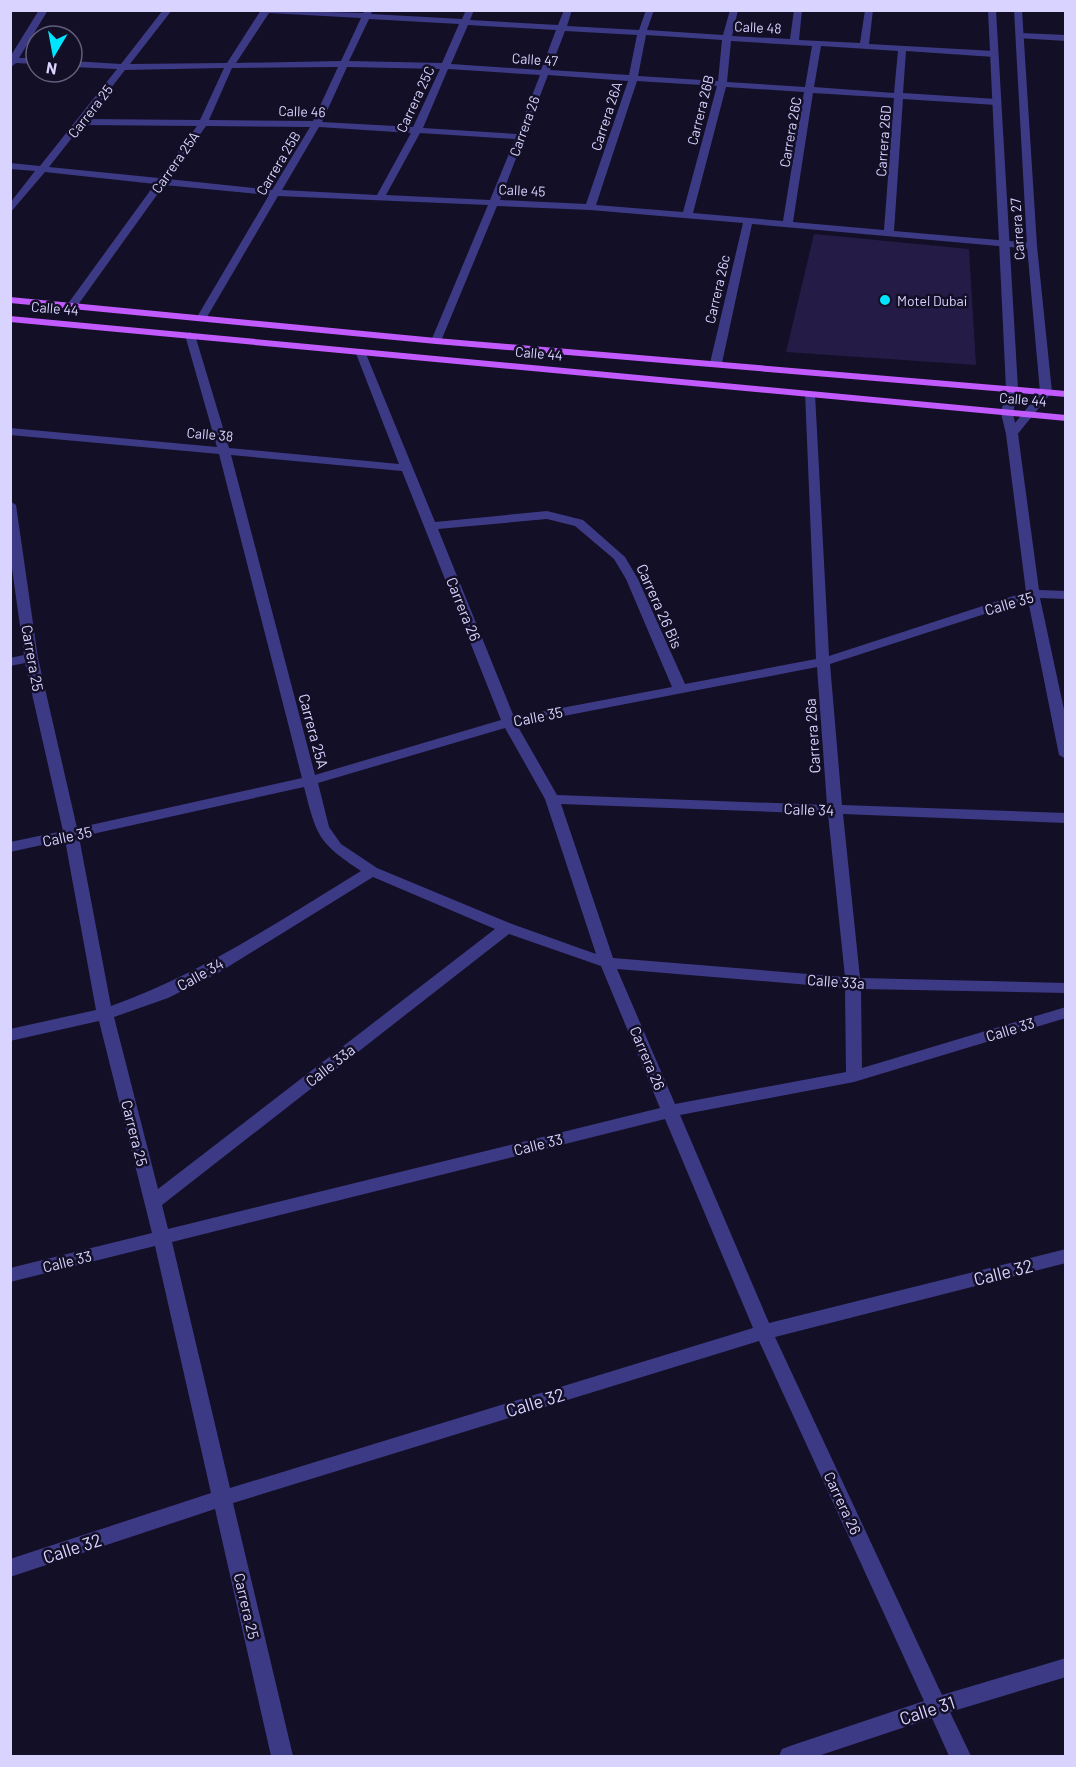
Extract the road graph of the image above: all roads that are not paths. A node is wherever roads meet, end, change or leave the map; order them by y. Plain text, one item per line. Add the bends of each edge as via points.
1 (44, 10) edge
2 (168, 10) edge
3 (267, 10) edge
4 (470, 10) edge
5 (568, 10) edge
6 (650, 10) edge
7 (734, 10) edge
8 (798, 10) edge
9 (869, 10) edge
10 (992, 10) edge
11 (1018, 10) edge
12 (367, 13) edge
13 (465, 22) junction
14 (562, 28) junction
15 (642, 33) junction
16 (1020, 36) junction
17 (727, 38) junction
18 (1065, 38) edge
19 (794, 42) junction
20 (817, 44) junction
21 (864, 46) junction
22 (902, 49) junction
23 (994, 54) junction
24 (12, 63) edge
25 (342, 64) junction
26 (84, 65) edge
27 (229, 66) junction
28 (445, 66) junction
29 (125, 67) junction
30 (543, 73) junction
31 (633, 79) junction
32 (722, 85) junction
33 (811, 90) junction
34 (900, 96) junction
35 (996, 102) junction
36 (82, 122) junction
37 (204, 122) junction
38 (316, 124) junction
39 (417, 130) junction
40 (521, 137) junction
41 (10, 166) edge
42 (41, 169) junction
43 (161, 183) junction
44 (276, 193) junction
45 (381, 196) junction
46 (495, 202) junction
47 (590, 207) junction
48 (10, 210) edge
49 (687, 215) junction
50 (748, 222) junction
51 (787, 225) junction
52 (889, 235) junction
53 (1003, 244) junction
54 (1032, 246) junction
55 (10, 300) edge
56 (72, 307) junction
57 (202, 317) junction
58 (10, 319) edge
59 (190, 335) junction
60 (436, 341) junction
61 (360, 351) junction
62 (716, 363) junction
63 (1012, 389) junction
64 (1046, 392) junction
65 (809, 394) junction
66 (1065, 394) edge
67 (1007, 413) junction
68 (1029, 415) junction
69 (1065, 418) edge
70 (10, 431) edge
71 (1012, 434) junction
72 (224, 451) junction
73 (408, 468) junction
74 (10, 505) edge
75 (432, 526) junction
76 (1033, 594) junction
77 (1065, 595) edge
78 (31, 658) junction
79 (10, 662) edge
80 (823, 662) junction
81 (680, 689) junction
82 (509, 722) junction
83 (1065, 755) edge
84 (310, 781) junction
85 (552, 799) junction
86 (835, 810) junction
87 (1065, 818) edge
88 (71, 836) junction
89 (10, 847) edge
90 (372, 872) junction
91 (507, 928) junction
92 (607, 963) junction
93 (853, 983) junction
94 (1065, 988) edge
95 (1065, 1012) edge
96 (105, 1014) junction
97 (10, 1035) edge
98 (854, 1076) junction
99 (671, 1111) junction
100 (152, 1203) junction
101 (162, 1238) junction
102 (1065, 1256) edge
103 (10, 1275) edge
104 (764, 1332) junction
105 (222, 1498) junction
106 (10, 1568) edge
107 (1065, 1667) edge
108 (937, 1706) junction
109 (282, 1756) edge
110 (790, 1756) edge
111 (960, 1756) edge

1 - 24 street
2 - 29 street, Carrera 25
3 - 12 street, Calle 48
3 - 27 street, Carrera 25A
4 - 13 street, Carrera 25C
5 - 14 street, Carrera 26
6 - 15 street, Carrera 26A
7 - 17 street, Carrera 26B
8 - 19 street
9 - 21 street
10 - 23 street, Carrera 27
11 - 16 street, Carrera 27
12 - 13 street, Calle 48
12 - 25 street, Carrera 25B
13 - 14 street, Calle 48
13 - 28 street, Carrera 25C
14 - 15 street, Calle 48
14 - 30 street, Carrera 26
15 - 17 street, Calle 48
15 - 31 street, Carrera 26A
16 - 18 street
16 - 54 street, Carrera 27
17 - 19 street, Calle 48
17 - 32 street, Carrera 26B
19 - 20 street, Calle 48
20 - 21 street, Calle 48
20 - 33 street, Carrera 26C
21 - 22 street, Calle 48
22 - 23 street, Calle 48
22 - 34 street, Carrera 26D
23 - 35 street, Carrera 27
25 - 27 street, Calle 47
25 - 28 street, Calle 47
25 - 38 street, Carrera 25B
26 - 29 street, Calle 47
27 - 29 street, Calle 47
27 - 37 street, Carrera 25A
28 - 30 street, Calle 47
28 - 39 street, Carrera 25C
29 - 36 street, Carrera 25
30 - 31 street, Calle 47
30 - 40 street, Carrera 26
31 - 32 street, Calle 47
31 - 47 street, Carrera 26A
32 - 33 street, Calle 47
32 - 49 street, Carrera 26B
33 - 34 street, Calle 47
33 - 51 street, Carrera 26C
34 - 35 street, Calle 47
34 - 52 street, Carrera 26D
35 - 53 street, Carrera 27
36 - 37 street, Calle 46
36 - 42 street, Carrera 25
37 - 38 street, Calle 46
37 - 43 street, Carrera 25A
38 - 39 street, Calle 46
38 - 44 street, Carrera 25B
39 - 40 street, Calle 46
39 - 45 street, Carrera 25C
40 - 46 street, Carrera 26
41 - 42 street, Calle 45
42 - 43 street, Calle 45
42 - 48 street, Carrera 25
43 - 44 street, Calle 45
43 - 56 street, Carrera 25A
44 - 45 street, Calle 45
44 - 57 street, Carrera 25B
45 - 46 street, Calle 45
46 - 47 street, Calle 45
46 - 60 street, Carrera 26
47 - 49 street, Calle 45
49 - 50 street, Calle 45
50 - 51 street, Calle 45
50 - 62 street, Carrera 26c
51 - 52 street, Calle 45
52 - 53 street, Calle 45
53 - 54 street, Calle 45
53 - 63 street, Carrera 27
54 - 64 street, Carrera 27
55 - 56 main road, Calle 44
56 - 57 main road, Calle 44
57 - 60 main road, Calle 44
58 - 59 main road, Calle 44
59 - 61 main road, Calle 44
59 - 72 street, Carrera 25A
60 - 62 main road, Calle 44
61 - 65 main road, Calle 44
61 - 73 street, Carrera 26
62 - 63 main road, Calle 44
63 - 64 main road, Calle 44
63 - 67 street, Carrera 27
64 - 66 main road, Calle 44
64 - 68 street
65 - 67 main road, Calle 44
65 - 80 street, Carrera 26a
67 - 68 main road, Calle 44
67 - 71 street, Carrera 27
68 - 69 main road, Calle 44
68 - 71 street
70 - 72 street, Calle 38
71 - 76 street, Carrera 27
72 - 73 street, Calle 38
72 - 84 street, Carrera 25A
73 - 75 street, Carrera 26
74 - 78 street, Carrera 25
75 - 81 street, Carrera 26 Bis via 547,515 579,523 619,557
75 - 82 street, Carrera 26
76 - 77 street, Calle 35
76 - 80 street, Calle 35
76 - 83 street, Carrera 27
78 - 79 street
78 - 88 street, Carrera 25
80 - 81 street, Calle 35
80 - 86 street, Carrera 26a
81 - 82 street, Calle 35
82 - 84 street, Calle 35
82 - 85 street, Carrera 26
84 - 88 street, Calle 35
84 - 90 street, Carrera 25A via 322,828 336,847
85 - 86 street, Calle 34
85 - 92 street, Carrera 26
86 - 87 street, Calle 34
86 - 93 street, Carrera 26a
88 - 89 street, Calle 35
88 - 96 street, Carrera 25
90 - 91 street, Carrera 25A
90 - 96 street, Calle 34 via 212,969 162,994
91 - 92 street, Carrera 25A
91 - 100 street, Calle 33a
92 - 93 street, Calle 33a
92 - 99 street, Carrera 26
93 - 94 street, Calle 33a
93 - 98 street, Carrera 26a
95 - 98 street, Calle 33
96 - 97 street, Calle 34
96 - 100 street, Carrera 25
98 - 99 street, Calle 33
99 - 101 street, Calle 33
99 - 104 street, Carrera 26
100 - 101 street, Carrera 25
101 - 103 street, Calle 33
101 - 105 street, Carrera 25
102 - 104 street, Calle 32
104 - 105 street, Calle 32
104 - 108 street, Carrera 26
105 - 106 street, Calle 32
105 - 109 street, Carrera 25
107 - 108 street, Calle 31
108 - 110 street, Calle 31
108 - 111 street, Carrera 26

